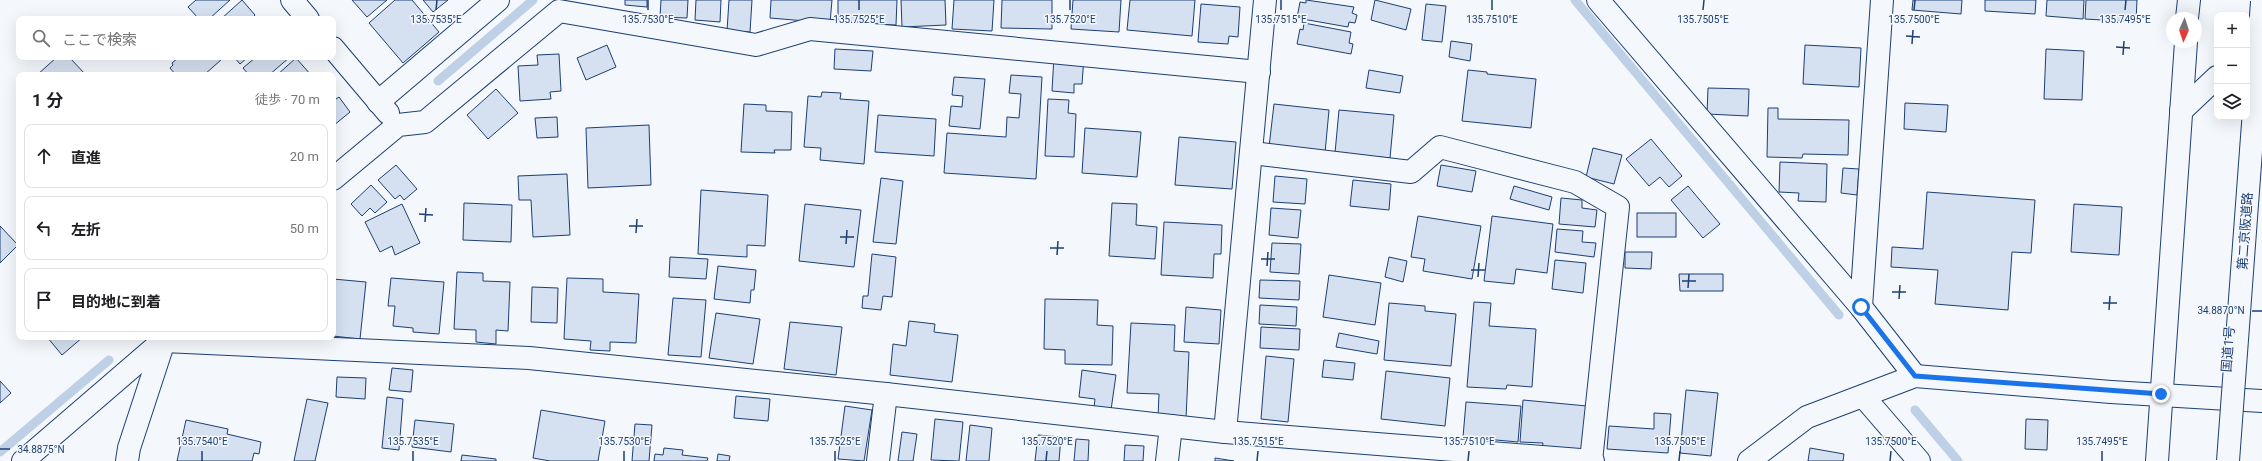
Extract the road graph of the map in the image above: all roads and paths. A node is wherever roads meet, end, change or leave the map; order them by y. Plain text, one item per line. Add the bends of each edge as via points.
1 (292, 0) edge
2 (498, 0) edge
3 (1265, 0) edge
4 (1598, 0) edge
5 (1882, 0) edge
6 (2188, 0) edge
7 (2251, 0) edge
8 (2262, 2) edge
9 (2187, 12) edge
10 (305, 16) edge
11 (2186, 48) edge
12 (2247, 48) edge
13 (336, 52) edge
14 (1259, 72) junction
15 (2214, 80) edge
16 (378, 102) junction
17 (2181, 111) junction
18 (2243, 120) edge
19 (398, 125) junction
20 (1252, 153) junction
21 (336, 177) edge
22 (1861, 307) junction
23 (165, 340) edge
24 (166, 340) edge
25 (185, 340) edge
26 (1915, 376) junction
27 (886, 394) junction
28 (2161, 394) junction
29 (1863, 396) junction
30 (2225, 398) junction
31 (2262, 401) edge
32 (1171, 426) junction
33 (1225, 432) junction
34 (1474, 456) edge
35 (23, 461) edge
36 (127, 461) edge
37 (878, 461) edge
38 (1167, 461) edge
39 (1592, 461) edge
40 (1749, 461) edge
41 (1919, 461) edge
42 (2157, 461) edge
43 (2221, 461) edge
44 (2228, 461) edge

1 - 10 main road
2 - 16 main road
3 - 14 main road
4 - 22 main road
5 - 22 main road
6 - 9 main road
7 - 12 main road
8 - 44 main road, 第二京阪道路, bridge
11 - 17 main road
13 - 16 main road
14 - 19 main road via 810,29 756,45 559,11 426,122
14 - 20 main road
15 - 17 main road
16 - 19 main road
17 - 28 main road
18 - 30 main road, 国道1号
19 - 21 main road
20 - 33 main road
20 - 39 main road via 1411,172 1440,147 1574,182 1618,207
22 - 26 main road
23 - 35 main road
24 - 36 main road via 129,448
25 - 27 main road via 529,358
26 - 28 main road
26 - 29 main road
27 - 32 main road
27 - 37 main road
28 - 30 main road
28 - 42 main road
29 - 40 main road via 1807,417
29 - 41 main road
30 - 31 main road
30 - 43 main road, 国道1号
32 - 33 main road
32 - 38 main road
33 - 34 main road
34 - 39 main road

